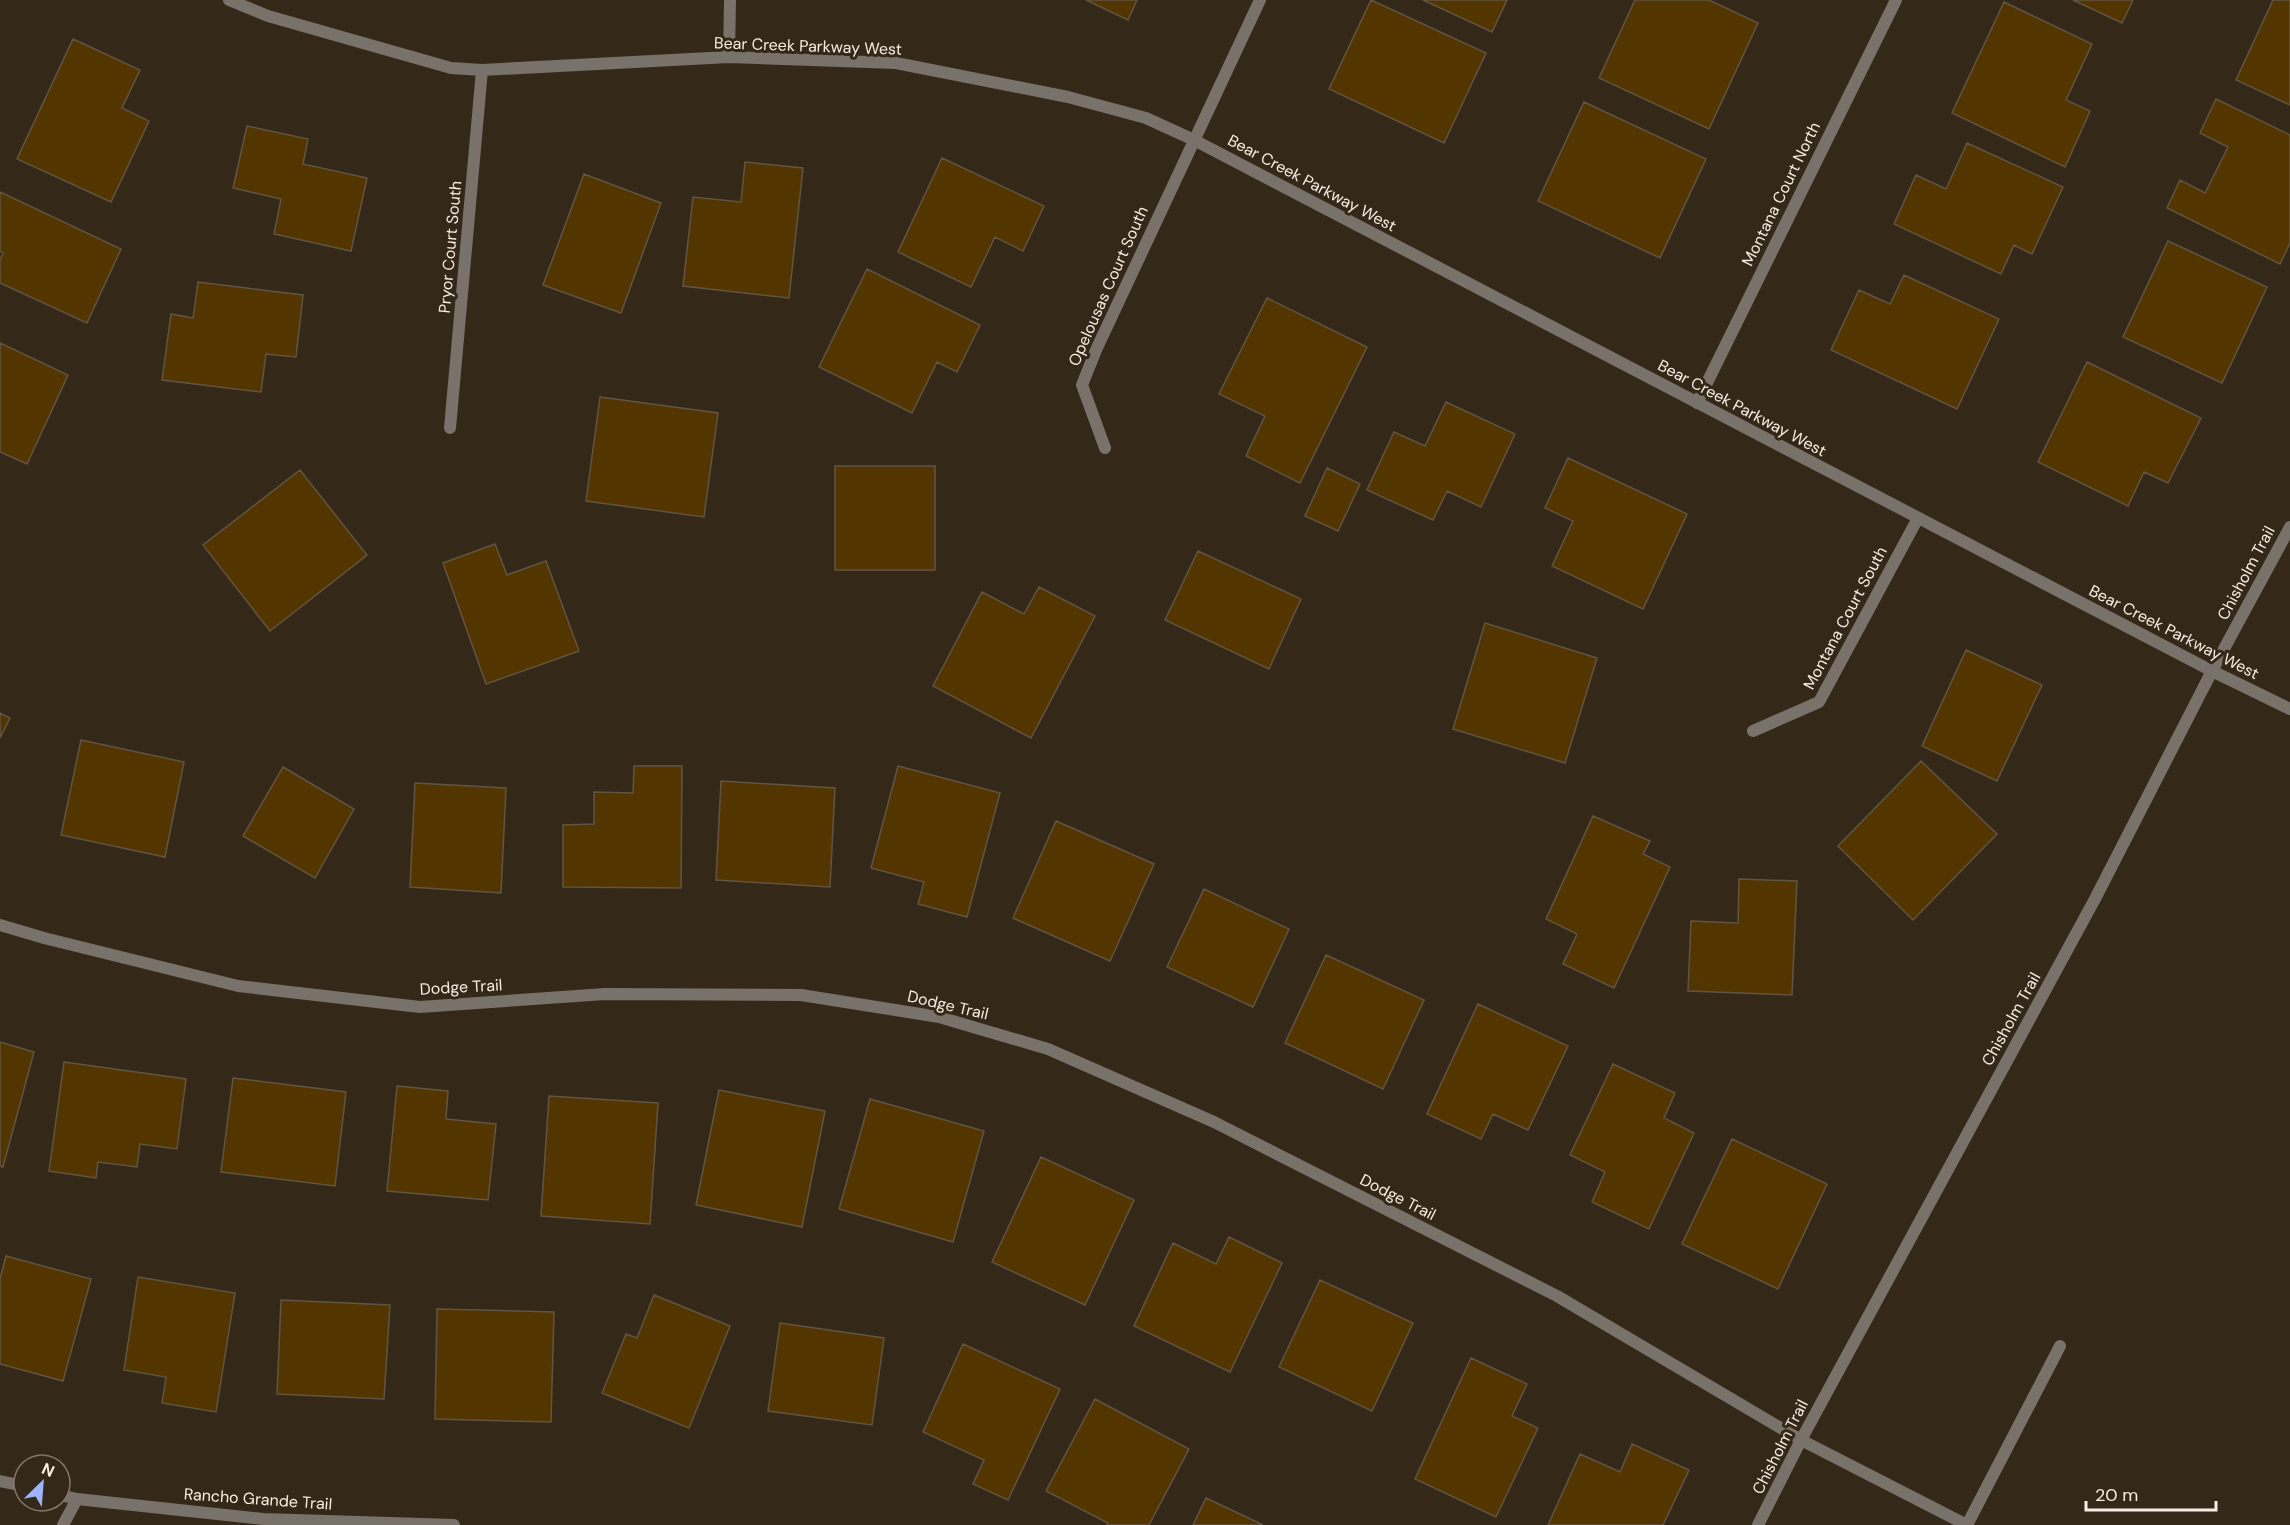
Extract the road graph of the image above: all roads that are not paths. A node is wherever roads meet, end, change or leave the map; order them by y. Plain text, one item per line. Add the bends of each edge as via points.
1 (229, 0) edge
2 (730, 0) edge
3 (1260, 0) edge
4 (1896, 0) edge
5 (729, 57) junction
6 (482, 70) junction
7 (1194, 140) junction
8 (1697, 403) junction
9 (450, 428) dead end
10 (1106, 448) dead end
11 (1918, 518) junction
12 (2290, 527) edge
13 (2212, 671) junction
14 (2290, 709) edge
15 (1754, 731) dead end
16 (0, 925) edge
17 (2060, 1346) dead end
18 (1801, 1440) junction
19 (72, 1497) edge
20 (77, 1498) junction
21 (63, 1525) edge
22 (454, 1525) edge
23 (1758, 1525) edge
24 (1967, 1525) edge

1 - 6 street, Bear Creek Parkway West via 268,16 440,65
2 - 5 street
3 - 7 street, Opelousas Court South
4 - 8 street, Montana Court North
5 - 6 street, Bear Creek Parkway West
5 - 7 street, Bear Creek Parkway West via 896,63 1068,97 1146,118
6 - 9 street, Pryor Court South
7 - 8 street, Bear Creek Parkway West
7 - 10 street, Opelousas Court South via 1082,385
8 - 11 street, Bear Creek Parkway West
11 - 13 street, Bear Creek Parkway West
11 - 15 street, Montana Court South via 1819,702
12 - 13 street, Chisholm Trail
13 - 14 street, Bear Creek Parkway West
13 - 18 street, Chisholm Trail via 2096,897
16 - 18 street, Dodge Trail via 238,986 420,1007 605,994 801,995 939,1017 1048,1049 1214,1122 1557,1296
17 - 24 street
18 - 23 street, Chisholm Trail
18 - 24 street, Dodge Trail
19 - 20 street, Rancho Grande Trail
20 - 21 street
20 - 22 street, Rancho Grande Trail via 263,1519

